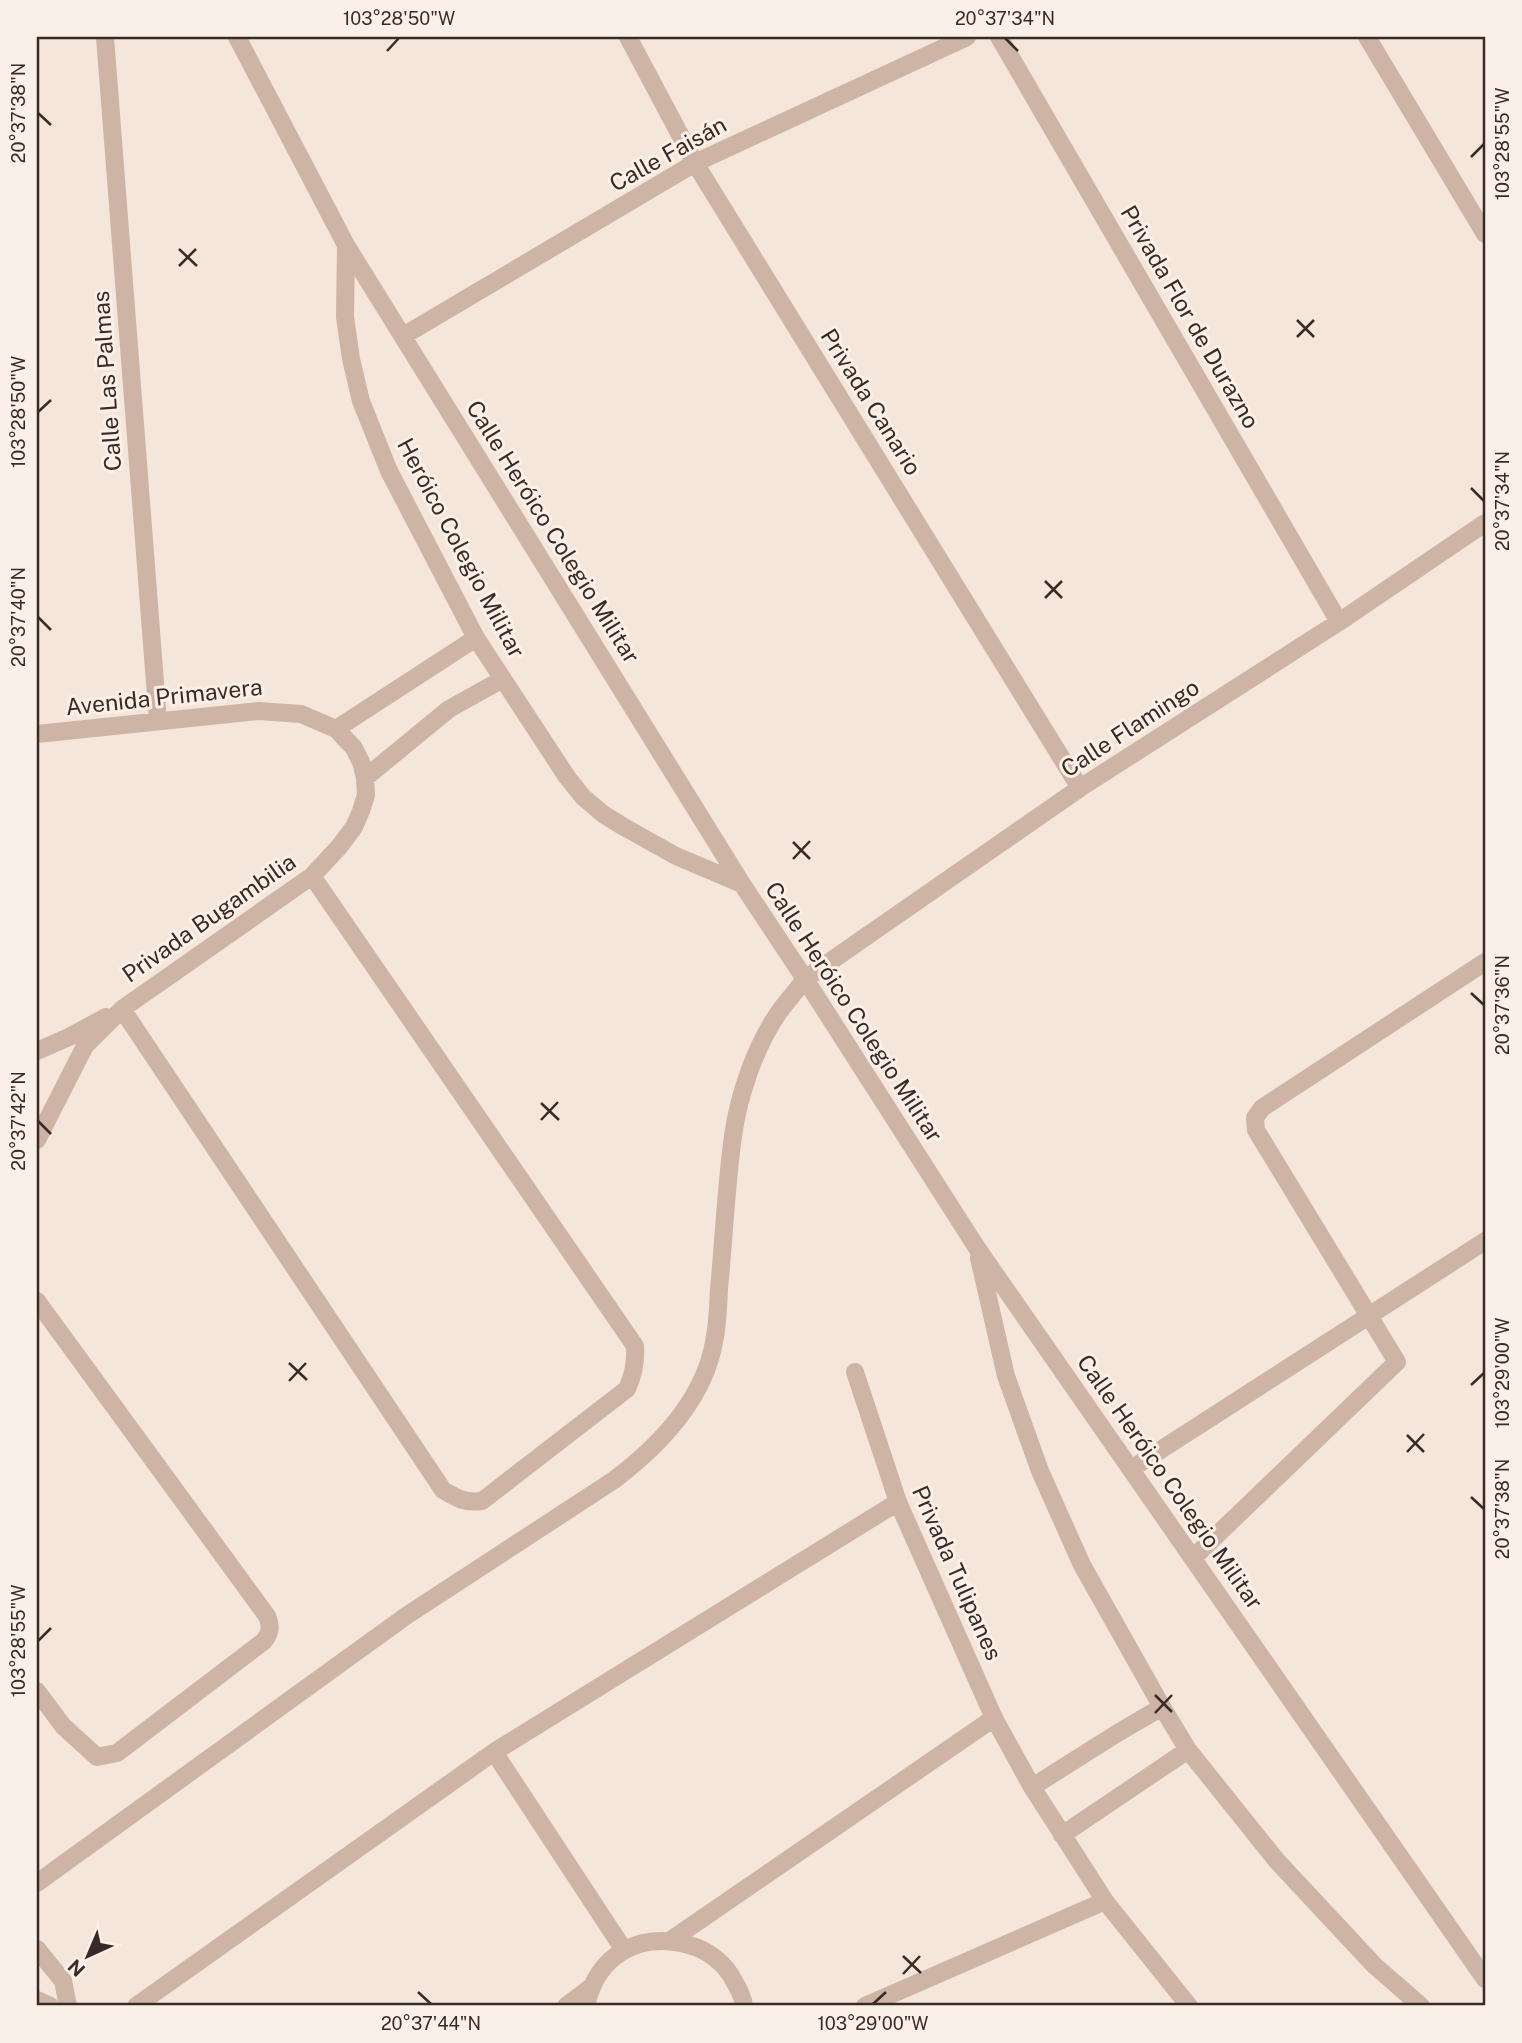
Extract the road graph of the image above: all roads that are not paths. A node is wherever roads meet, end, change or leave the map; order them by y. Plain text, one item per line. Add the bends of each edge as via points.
1 (105, 37) edge
2 (237, 37) edge
3 (628, 37) edge
4 (967, 37) edge
5 (999, 37) edge
6 (1367, 37) edge
7 (695, 163) junction
8 (1485, 234) edge
9 (346, 245) junction
10 (403, 337) junction
11 (1485, 523) edge
12 (1339, 622) junction
13 (476, 638) junction
14 (503, 679) junction
15 (158, 721) junction
16 (337, 729) junction
17 (37, 734) edge
18 (365, 778) junction
19 (1080, 788) junction
20 (312, 876) junction
21 (742, 884) junction
22 (1485, 962) edge
23 (805, 979) junction
24 (122, 1009) junction
25 (37, 1051) edge
26 (37, 1140) edge
27 (1485, 1241) edge
28 (977, 1248) junction
29 (37, 1301) edge
30 (1368, 1316) junction
31 (855, 1372) dead end
32 (1131, 1469) junction
33 (898, 1502) junction
34 (1193, 1558) junction
35 (37, 1691) edge
36 (1163, 1707) junction
37 (994, 1718) junction
38 (1188, 1750) junction
39 (494, 1752) junction
40 (1032, 1787) junction
41 (1062, 1835) junction
42 (37, 1883) edge
43 (1105, 1901) junction
44 (671, 1940) junction
45 (37, 1949) edge
46 (624, 1950) junction
47 (1485, 1979) edge
48 (590, 1988) junction
49 (37, 2000) edge
50 (50, 2006) edge
51 (68, 2006) edge
52 (136, 2006) edge
53 (565, 2006) edge
54 (586, 2006) edge
55 (744, 2006) edge
56 (865, 2006) edge
57 (1189, 2006) edge
58 (1421, 2006) edge

1 - 15 street, Calle Las Palmas
2 - 9 street, Calle Heróico Colegio Militar
3 - 7 street, Privada Canario
4 - 7 street, Calle Faisán
5 - 12 street, Privada Flor de Durazno
6 - 8 street
7 - 10 street, Calle Faisán
7 - 19 street, Privada Canario
9 - 10 street, Calle Heróico Colegio Militar
9 - 13 street, Heróico Colegio Militar via 345,317 361,401 388,471
10 - 21 street, Calle Heróico Colegio Militar
11 - 12 street, Calle Flamingo
12 - 19 street, Calle Flamingo
13 - 14 street, Heróico Colegio Militar
13 - 16 street
14 - 18 street via 449,709
14 - 21 street, Heróico Colegio Militar via 567,778 593,805 676,856
15 - 16 street, Avenida Primavera via 281,711 301,713
15 - 17 street, Avenida Primavera
16 - 18 street, Privada Bugambilia via 354,748
18 - 20 street, Privada Bugambilia via 366,795 354,827
19 - 23 street, Calle Flamingo
20 - 24 street, Privada Bugambilia
20 - 24 street via 635,1346 636,1360 627,1389 482,1501 469,1503 443,1490
21 - 23 street, Calle Heróico Colegio Militar
22 - 30 street via 1262,1108 1255,1118 1256,1130
23 - 28 street, Calle Heróico Colegio Militar
23 - 42 street, Calle Flamingo via 778,1014 748,1077 733,1135 714,1343 694,1394 660,1441 614,1480 406,1616
24 - 25 street
24 - 26 street, Privada Bugambilia via 85,1046
27 - 30 street
28 - 32 street, Calle Heróico Colegio Militar
28 - 36 street via 1006,1376 1040,1471 1082,1565
29 - 35 street via 271,1625 264,1641 117,1753 97,1757 63,1726
30 - 32 street
30 - 34 street via 1397,1362
31 - 33 street, Privada Tulipanes
32 - 34 street, Calle Heróico Colegio Militar
33 - 37 street, Privada Tulipanes
33 - 39 street
34 - 47 street, Calle Heróico Colegio Militar
36 - 38 street
36 - 40 street
37 - 40 street, Privada Tulipanes
37 - 44 street
38 - 41 street
38 - 58 street via 1277,1861 1375,1966
39 - 46 street
39 - 52 street
40 - 41 street, Privada Tulipanes
41 - 43 street, Privada Tulipanes
43 - 56 street
43 - 57 street, Privada Tulipanes
44 - 46 street via 647,1941
44 - 55 street via 703,1949 729,1970
45 - 51 street via 63,1981
46 - 48 street via 610,1960
48 - 53 street
48 - 54 street
49 - 50 street

